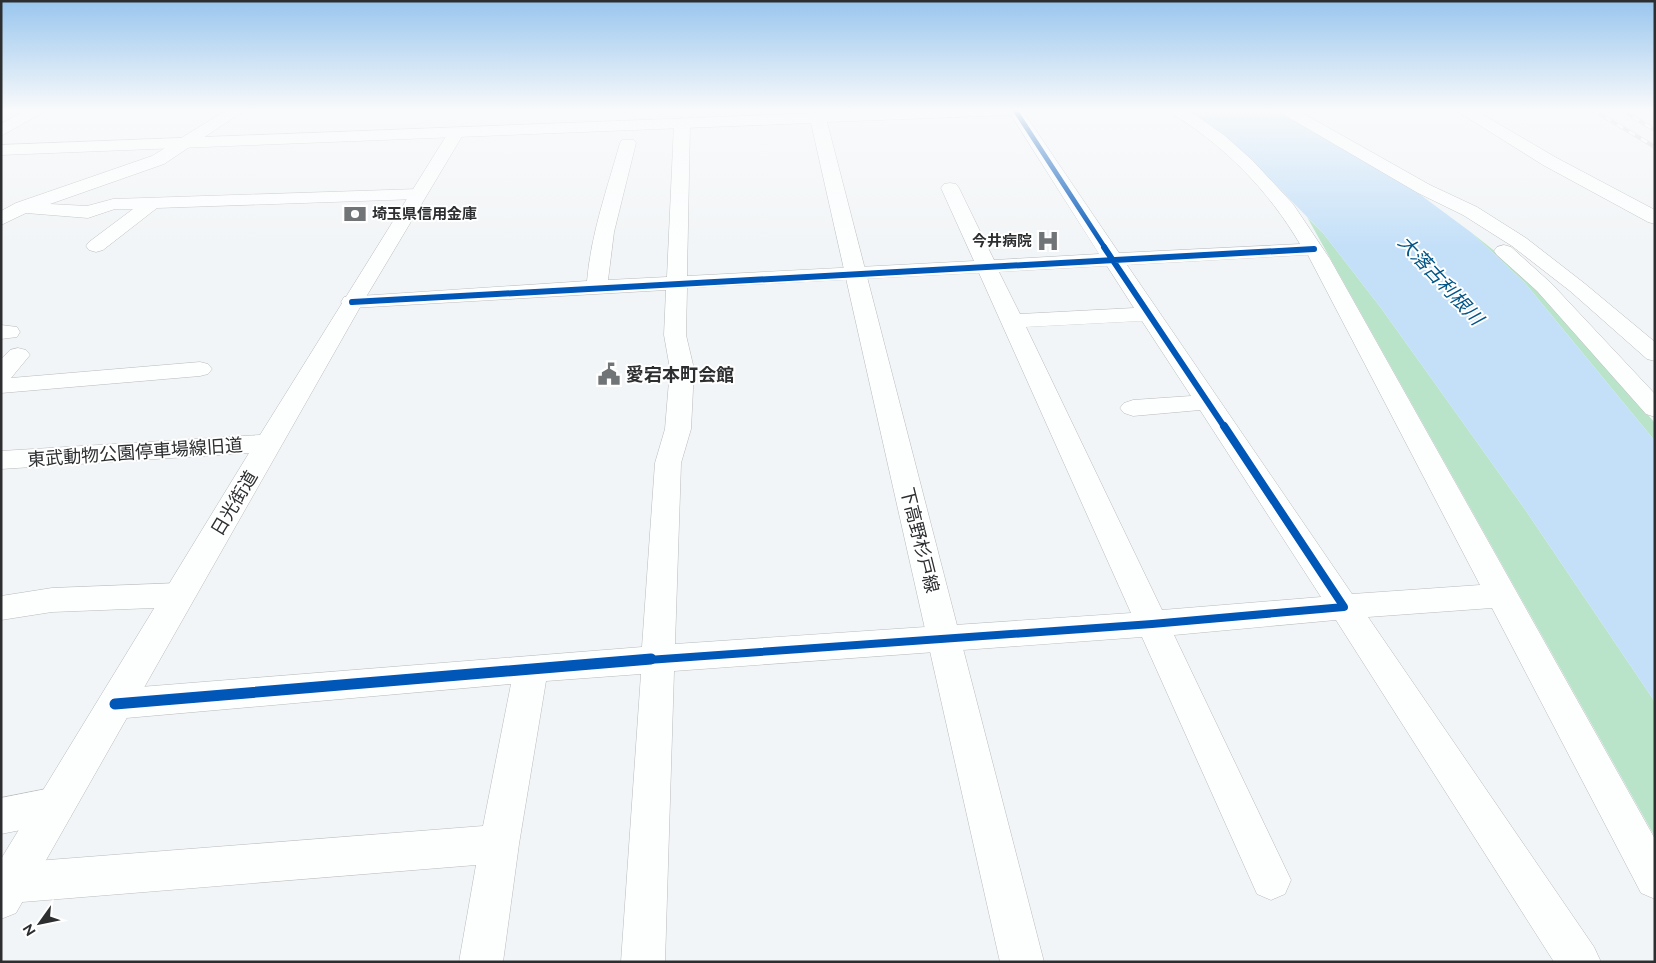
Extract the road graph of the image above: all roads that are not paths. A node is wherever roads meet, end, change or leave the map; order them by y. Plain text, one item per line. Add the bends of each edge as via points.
1 (167, 155) edge
2 (442, 155) edge
3 (625, 155) edge
4 (681, 155) edge
5 (819, 155) edge
6 (1043, 155) edge
7 (1235, 155) edge
8 (1365, 155) edge
9 (1539, 155) edge
10 (245, 180) dead end
11 (950, 188) dead end
12 (418, 194) junction
13 (227, 200) junction
14 (152, 203) junction
15 (23, 207) junction
16 (1454, 213) dead end
17 (1655, 218) edge
18 (1, 219) edge
19 (96, 246) dead end
20 (1314, 249) junction
21 (1113, 261) junction
22 (987, 267) junction
23 (856, 273) junction
24 (678, 283) junction
25 (597, 287) junction
26 (352, 302) junction
27 (1148, 314) junction
28 (1012, 321) junction
29 (1655, 354) edge
30 (18, 355) dead end
31 (200, 369) dead end
32 (1, 374) edge
33 (1, 386) edge
34 (1207, 402) junction
35 (1133, 408) dead end
36 (1655, 409) edge
37 (269, 443) junction
38 (1, 460) edge
39 (179, 595) junction
40 (1501, 595) junction
41 (1344, 607) junction
42 (1, 608) edge
43 (1152, 624) junction
44 (944, 639) junction
45 (658, 658) junction
46 (531, 668) junction
47 (115, 704) junction
48 (56, 805) junction
49 (1, 816) edge
50 (499, 844) junction
51 (1655, 879) edge
52 (1271, 880) dead end
53 (6, 890) edge
54 (481, 962) edge
55 (643, 962) edge
56 (1022, 962) edge
57 (1579, 962) edge

1 - 15 street
2 - 12 street, 日光街道
3 - 25 street via 606,221
4 - 24 street
5 - 23 street, 下高野杉戸線
6 - 21 street
7 - 20 street via 1281,200
8 - 29 street via 1470,211 1519,242
9 - 17 street
10 - 13 street
11 - 22 street
12 - 13 street
12 - 26 street, 日光街道
13 - 14 street
14 - 15 street via 113,204 88,212
14 - 19 street
15 - 18 street
16 - 36 street via 1521,264
20 - 21 street
20 - 40 street
21 - 22 street
21 - 27 street
22 - 23 street
22 - 28 street
23 - 24 street
23 - 44 street, 下高野杉戸線
24 - 25 street
24 - 45 street via 675,335 682,368 678,429 668,463
25 - 26 street
26 - 37 street, 日光街道
27 - 28 street
27 - 34 street
28 - 43 street
30 - 32 street
31 - 33 street
34 - 35 street
34 - 41 street
37 - 38 street, 東武動物公園停車場線旧道
37 - 39 street, 日光街道
39 - 42 street via 52,600
39 - 47 street, 日光街道
40 - 41 street
40 - 51 street
41 - 43 street
41 - 57 street
43 - 44 street
43 - 52 street
44 - 45 street
44 - 56 street, 下高野杉戸線
45 - 46 street
45 - 55 street
46 - 47 street
46 - 50 street
47 - 48 street, 日光街道
48 - 49 street
48 - 53 street, 日光街道
50 - 53 street
50 - 54 street

